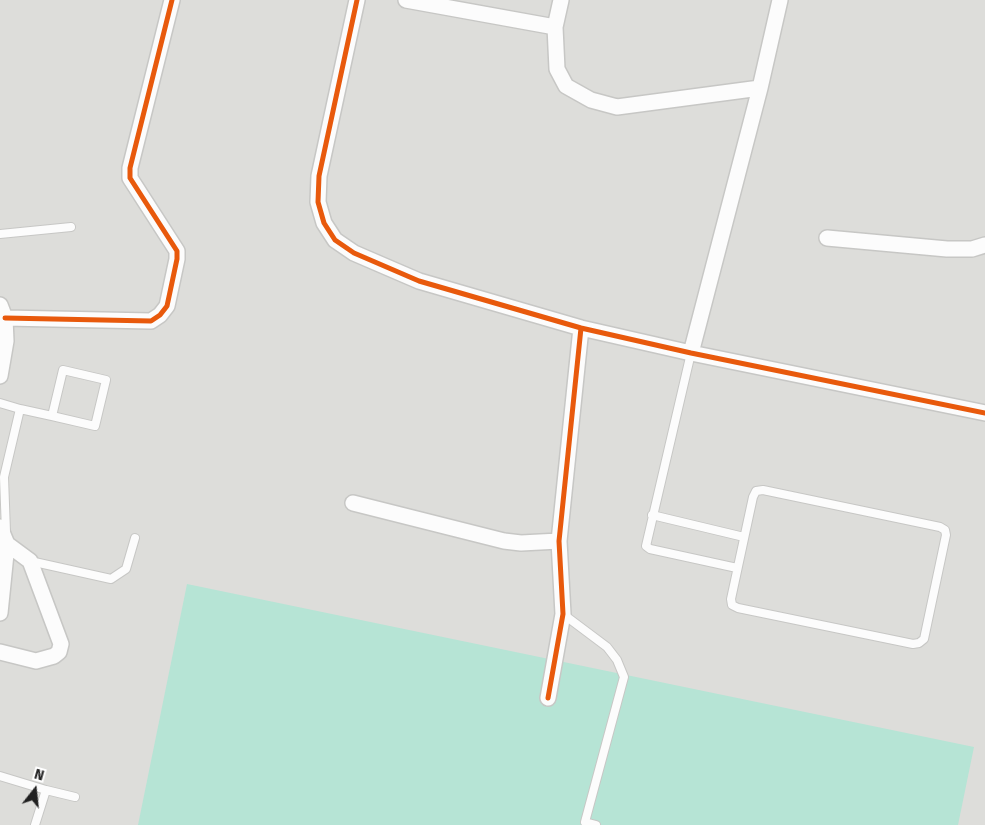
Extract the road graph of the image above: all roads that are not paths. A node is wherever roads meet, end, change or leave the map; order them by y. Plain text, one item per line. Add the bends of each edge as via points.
1 (172, 0) edge
2 (357, 0) edge
3 (406, 0) edge
4 (561, 0) edge
5 (780, 0) edge
6 (555, 27) junction
7 (760, 88) junction
8 (71, 227) dead end
9 (0, 234) edge
10 (827, 238) dead end
11 (985, 245) edge
12 (3, 312) edge
13 (580, 328) junction
14 (691, 353) junction
15 (0, 376) edge
16 (0, 403) edge
17 (20, 408) junction
18 (985, 413) edge
19 (52, 416) junction
20 (353, 503) dead end
21 (652, 515) junction
22 (0, 527) edge
23 (744, 537) junction
24 (135, 538) dead end
25 (559, 541) junction
26 (7, 544) junction
27 (30, 561) junction
28 (737, 568) junction
29 (0, 613) edge
30 (563, 614) junction
31 (0, 652) edge
32 (548, 698) dead end
33 (0, 776) edge
34 (46, 790) junction
35 (75, 798) dead end
36 (36, 825) edge
37 (596, 825) edge

1 - 12 street via 130,168 130,178 177,252 167,306 151,321
2 - 13 street via 319,176 318,202 324,223 336,240 381,266 419,281
3 - 6 street
4 - 6 street
5 - 7 street
6 - 7 street via 556,69 566,86 591,100 617,107
7 - 14 street
8 - 9 lane
10 - 11 street via 947,249 972,249
12 - 15 street via 6,341
13 - 14 street
13 - 25 street
14 - 18 street
14 - 21 lane
16 - 17 lane
17 - 19 lane
17 - 26 lane via 4,477
19 - 19 lane via 63,370 106,380 95,426
20 - 25 street via 504,541
21 - 23 lane
21 - 28 lane via 646,542 650,549
22 - 26 street
23 - 28 lane
23 - 28 lane via 753,497 756,491 762,490 940,527 946,536 924,639 913,644 738,608 731,599
24 - 27 lane via 126,569 111,579
25 - 30 street
26 - 27 street
26 - 29 street
27 - 31 street via 61,644 59,652 36,661
30 - 32 street
30 - 37 lane via 607,647 624,677 585,822
33 - 34 lane
34 - 35 lane
34 - 36 lane

